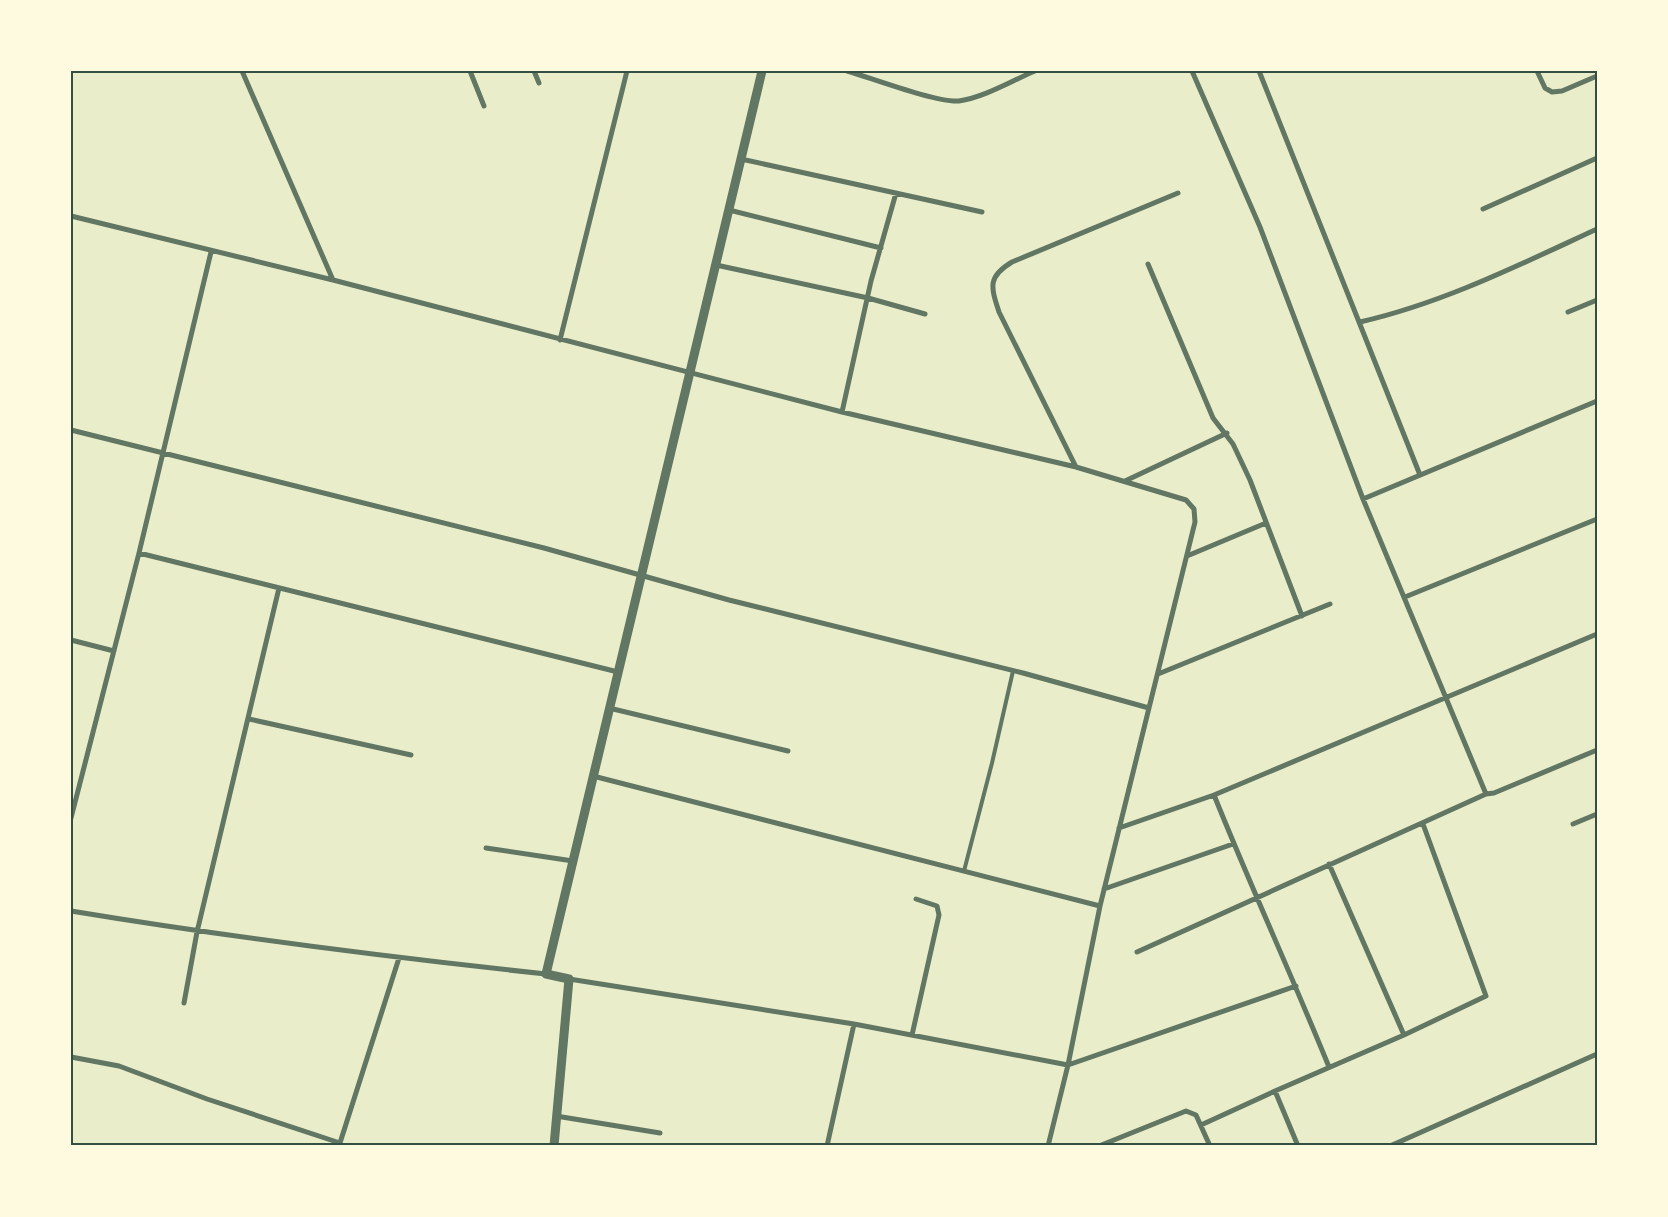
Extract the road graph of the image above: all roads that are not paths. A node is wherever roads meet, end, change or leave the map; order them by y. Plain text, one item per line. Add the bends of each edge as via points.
1 (242, 71) edge
2 (470, 71) edge
3 (534, 71) edge
4 (626, 71) edge
5 (762, 71) edge
6 (847, 71) edge
7 (1035, 71) edge
8 (1192, 71) edge
9 (1259, 71) edge
10 (1537, 71) edge
11 (1597, 76) edge
12 (539, 83) dead end
13 (484, 106) dead end
14 (1597, 158) edge
15 (741, 159) junction
16 (896, 193) junction
17 (1178, 193) dead end
18 (1482, 209) dead end
19 (729, 210) junction
20 (982, 212) dead end
21 (71, 216) edge
22 (1597, 229) edge
23 (881, 248) junction
24 (211, 252) junction
25 (1148, 264) dead end
26 (716, 265) junction
27 (333, 280) junction
28 (868, 298) junction
29 (1597, 300) edge
30 (1568, 312) dead end
31 (925, 314) dead end
32 (1360, 322) junction
33 (560, 340) junction
34 (690, 373) junction
35 (1597, 401) edge
36 (842, 412) junction
37 (71, 430) edge
38 (1227, 433) junction
39 (163, 452) junction
40 (1076, 467) junction
41 (1420, 475) junction
42 (1125, 481) junction
43 (1363, 499) junction
44 (1597, 519) edge
45 (1266, 524) junction
46 (139, 553) junction
47 (1187, 556) junction
48 (642, 574) junction
49 (279, 588) junction
50 (1405, 597) junction
51 (1330, 604) dead end
52 (1302, 616) junction
53 (1597, 634) edge
54 (71, 640) edge
55 (114, 651) junction
56 (1013, 671) junction
57 (618, 672) junction
58 (1158, 674) junction
59 (1445, 699) junction
60 (609, 708) junction
61 (1149, 708) junction
62 (249, 719) junction
63 (1597, 750) edge
64 (788, 751) dead end
65 (411, 755) dead end
66 (593, 776) junction
67 (1486, 794) junction
68 (1214, 795) junction
69 (1597, 814) edge
70 (71, 818) edge
71 (1423, 824) junction
72 (1573, 824) dead end
73 (1119, 828) junction
74 (1233, 844) junction
75 (486, 848) dead end
76 (573, 861) junction
77 (1329, 864) junction
78 (964, 871) junction
79 (1104, 889) junction
80 (1255, 897) junction
81 (916, 899) dead end
82 (1100, 906) junction
83 (71, 911) edge
84 (197, 932) junction
85 (1137, 952) dead end
86 (399, 958) junction
87 (546, 974) junction
88 (568, 979) junction
89 (1296, 986) junction
90 (184, 1002) dead end
91 (854, 1024) junction
92 (912, 1035) junction
93 (1404, 1035) junction
94 (1597, 1054) edge
95 (71, 1057) edge
96 (1068, 1065) junction
97 (1329, 1067) junction
98 (1275, 1090) junction
99 (556, 1116) junction
100 (1201, 1125) junction
101 (660, 1133) dead end
102 (340, 1144) edge
103 (554, 1146) edge
104 (827, 1146) edge
105 (1048, 1146) edge
106 (1099, 1146) edge
107 (1210, 1146) edge
108 (1298, 1146) edge
109 (1390, 1146) edge

1 - 27 street
2 - 13 street
3 - 12 street
4 - 33 street
5 - 15 street
6 - 7 street via 937,98 958,101
8 - 43 street via 1263,236
9 - 32 street
10 - 11 street via 1545,88 1552,92
14 - 18 street
15 - 16 street
15 - 19 street
16 - 20 street
16 - 23 street
17 - 40 street via 1012,262 993,280 999,312
19 - 23 street
19 - 26 street
21 - 24 street
22 - 32 street via 1447,296
23 - 28 street
24 - 27 street
24 - 39 street
25 - 38 street via 1213,418
26 - 28 street
26 - 34 street
27 - 33 street
28 - 31 street
28 - 36 street
29 - 30 street
32 - 41 street
33 - 34 street
34 - 36 street
34 - 48 street
35 - 41 street
36 - 40 street
37 - 39 street
38 - 42 street
38 - 45 street via 1250,480
39 - 46 street
39 - 48 street
40 - 42 street
41 - 43 street
42 - 47 street via 1174,495 1186,500 1194,509 1195,522
43 - 50 street
44 - 50 street
45 - 47 street
45 - 52 street
46 - 49 street
46 - 55 street
47 - 58 street
48 - 56 street via 729,600
48 - 57 street
49 - 57 street
49 - 62 street
50 - 59 street
51 - 52 street
52 - 58 street
53 - 59 street
54 - 55 street
55 - 70 street
56 - 61 street
56 - 78 lane
57 - 60 street
58 - 61 street
59 - 67 street
59 - 68 street
60 - 64 street
60 - 66 street
61 - 73 street
62 - 65 street
62 - 84 street
63 - 67 street
66 - 76 street
66 - 78 street
67 - 71 street
68 - 73 street
68 - 74 street
69 - 72 street
71 - 77 street
71 - 93 street via 1486,996
73 - 79 street
74 - 79 street
74 - 80 street
75 - 76 street
76 - 87 street
77 - 80 street
77 - 93 street
78 - 82 street
79 - 82 street
80 - 85 street
80 - 89 street
81 - 92 street via 937,906 940,915
82 - 96 street
83 - 84 street
84 - 86 street
84 - 90 street
86 - 87 street
86 - 102 street
87 - 88 street
88 - 91 street
88 - 99 street
89 - 96 street
89 - 97 street
91 - 92 street
91 - 104 street
92 - 96 street
93 - 97 street
94 - 109 street
95 - 102 street via 119,1066
96 - 105 street
97 - 98 street
98 - 100 street
98 - 108 street
99 - 101 street
99 - 103 street
100 - 106 street via 1196,1115 1186,1111
100 - 107 street

